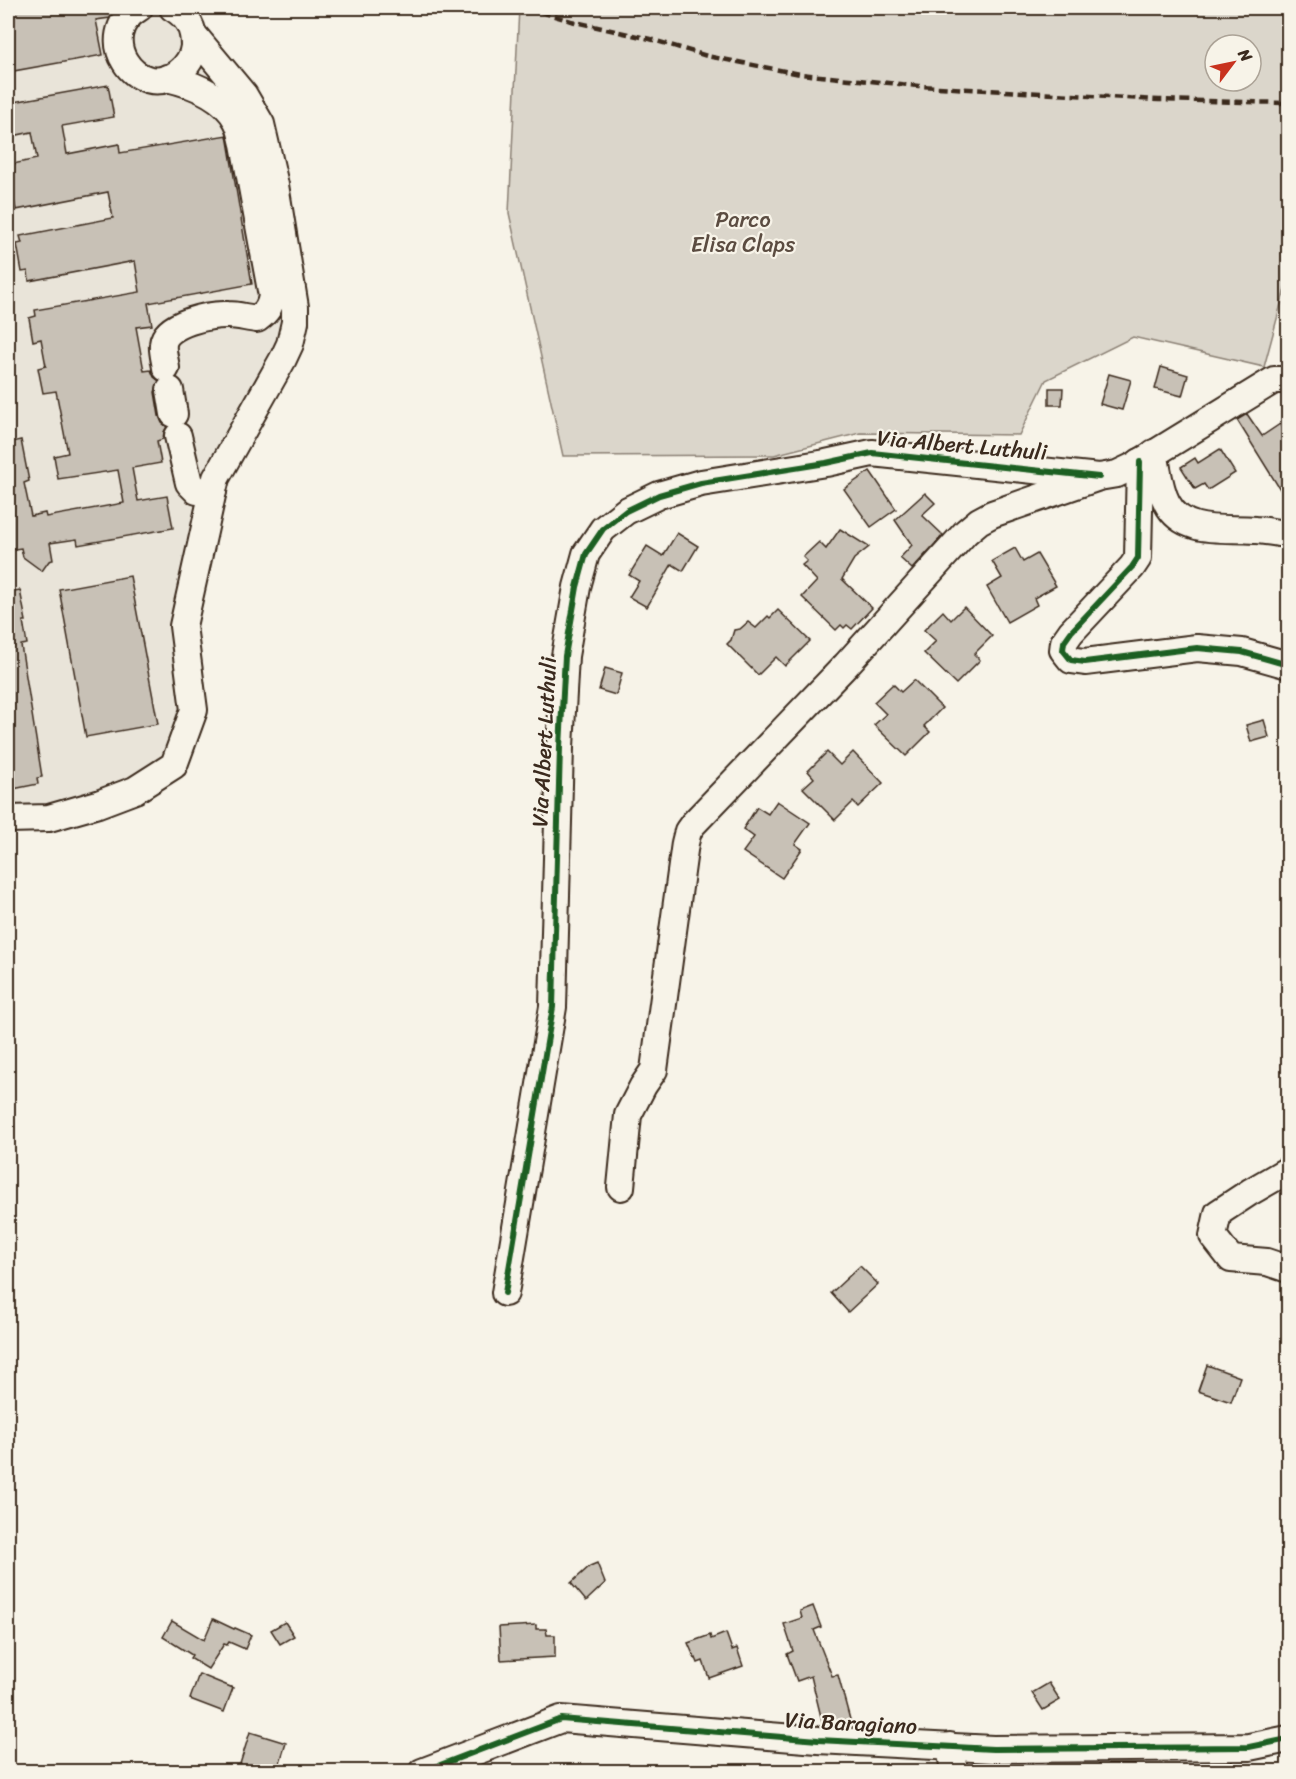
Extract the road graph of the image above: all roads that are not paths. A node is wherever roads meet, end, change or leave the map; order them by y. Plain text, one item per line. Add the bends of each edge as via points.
1 (178, 9) edge
2 (131, 12) edge
3 (194, 35) junction
4 (166, 78) junction
5 (1288, 380) edge
6 (1147, 458) junction
7 (1099, 477) junction
8 (213, 492) junction
9 (1278, 533) dead end
10 (1288, 665) edge
11 (8, 819) edge
12 (1288, 1170) edge
13 (621, 1187) dead end
14 (1288, 1269) edge
15 (506, 1293) dead end
16 (1288, 1739) edge
17 (950, 1746) junction
18 (1050, 1760) edge
19 (422, 1772) edge
20 (954, 1772) edge

1 - 3 street via 188,19
2 - 4 street via 119,38 124,62 145,78
3 - 4 street via 190,60
3 - 8 street via 244,95 261,124 295,307 290,344 216,478
4 - 8 street via 205,90 226,105 237,121 272,296 266,313 257,319 208,317 168,332 163,343 189,483 197,491
5 - 6 street, Via Albert Luthuli via 1274,381
6 - 7 street, Via Albert Luthuli via 1117,474
6 - 9 street via 1167,503 1186,523 1203,528
6 - 10 street via 1138,558 1071,632 1062,650 1071,660 1084,662 1197,648 1242,652
7 - 13 street, Via Albert Luthuli via 992,514 966,532 688,831 654,1070 628,1115
7 - 15 street, Via Albert Luthuli via 872,453 701,483 659,495 626,511 603,529 586,554 566,656 553,1006
8 - 11 street via 183,626 194,710 174,765 135,790 98,804 49,818
12 - 14 street via 1218,1214 1213,1236 1231,1259 1267,1262
16 - 18 street, Via Baragiano via 1249,1747
17 - 18 street, Via Baragiano
17 - 19 street, Via Baragiano via 818,1740 561,1719
17 - 20 street

